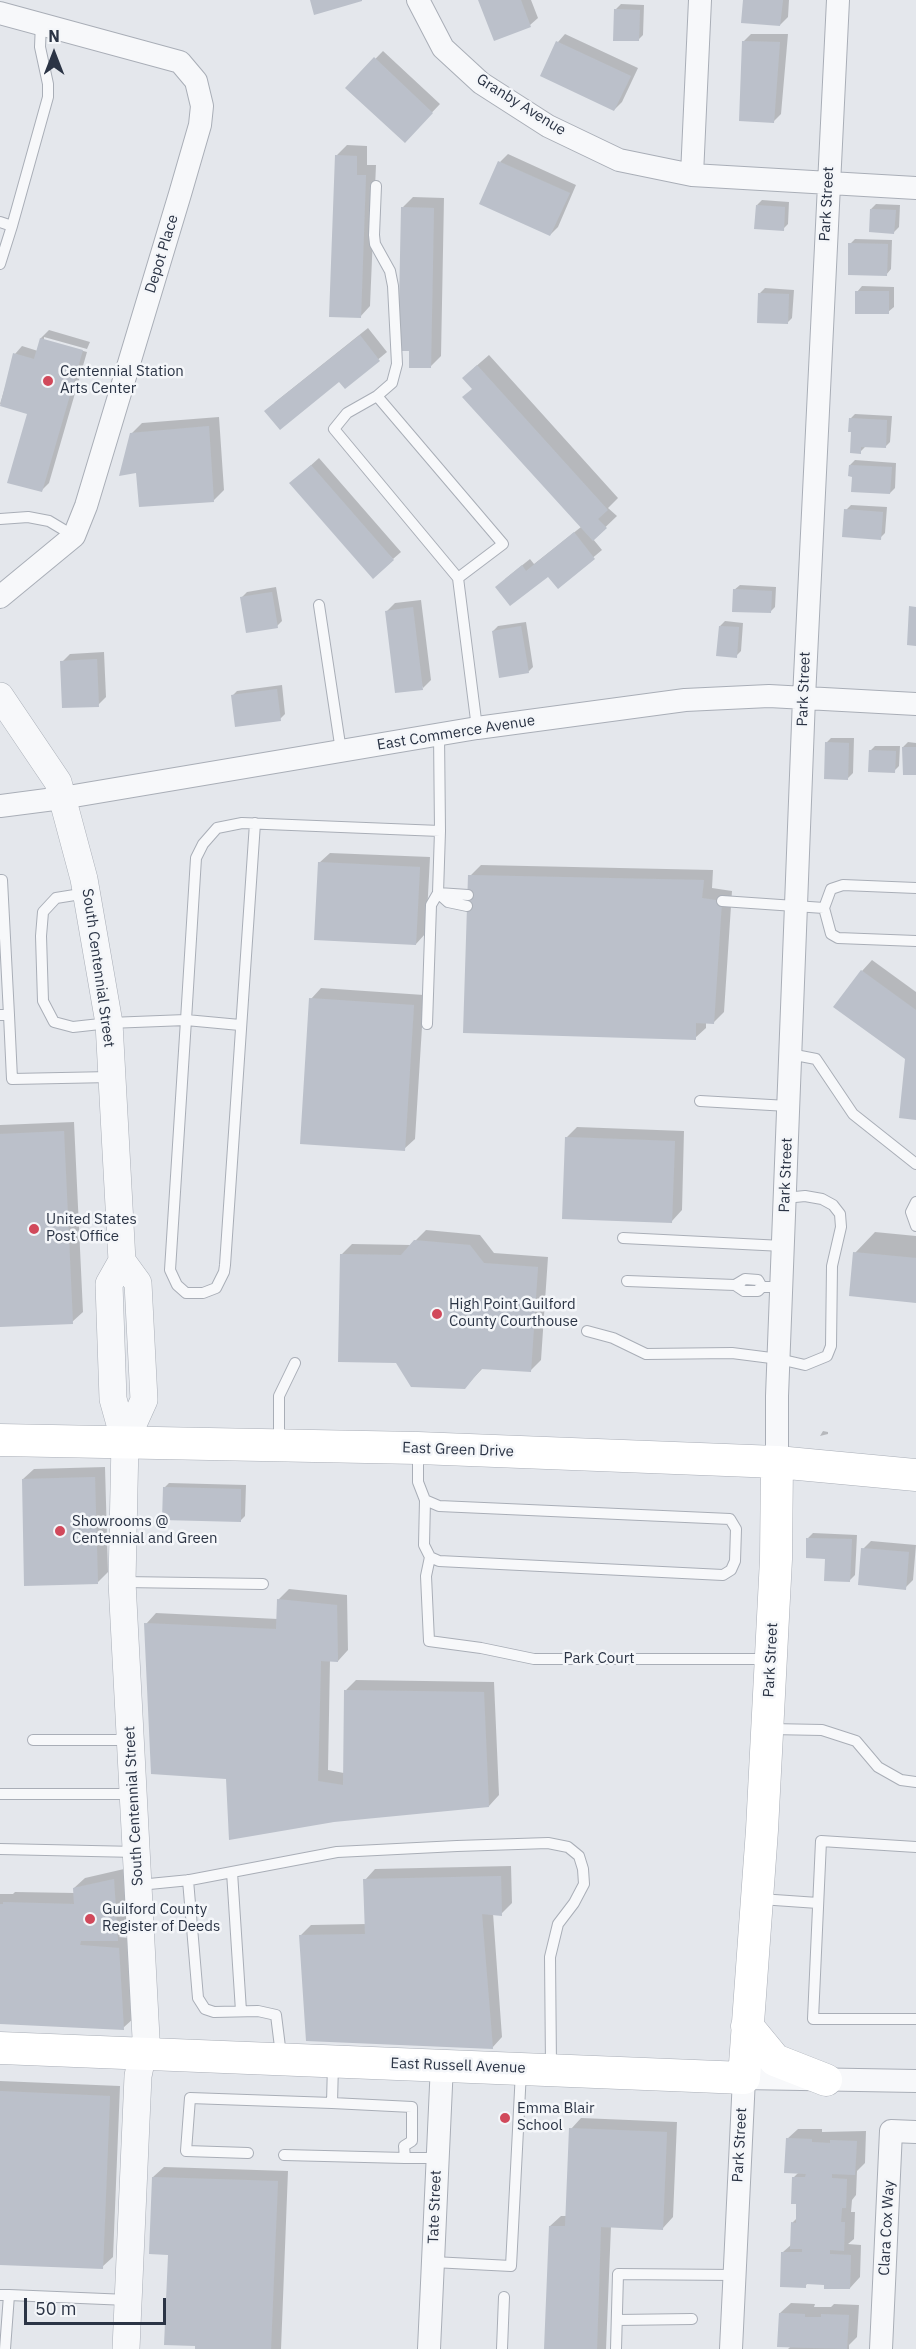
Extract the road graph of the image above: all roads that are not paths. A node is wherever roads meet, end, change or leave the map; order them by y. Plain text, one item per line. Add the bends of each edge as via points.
1 (418, 0) edge
2 (700, 0) edge
3 (838, 0) edge
4 (0, 13) edge
5 (41, 23) junction
6 (692, 175) junction
7 (828, 182) junction
8 (376, 186) dead end
9 (916, 188) edge
10 (0, 222) edge
11 (12, 226) junction
12 (0, 264) edge
13 (377, 396) junction
14 (0, 519) edge
15 (74, 536) junction
16 (458, 578) junction
17 (0, 597) edge
18 (319, 605) dead end
19 (0, 696) edge
20 (804, 698) junction
21 (916, 704) edge
22 (477, 728) junction
23 (440, 735) junction
24 (341, 751) junction
25 (62, 798) junction
26 (0, 806) edge
27 (255, 823) junction
28 (440, 831) junction
29 (0, 880) edge
30 (916, 888) edge
31 (87, 893) junction
32 (438, 893) junction
33 (467, 900) dead end
34 (722, 901) dead end
35 (796, 907) junction
36 (824, 908) junction
37 (916, 941) edge
38 (5, 1015) edge
39 (186, 1020) junction
40 (109, 1023) junction
41 (427, 1024) dead end
42 (240, 1025) junction
43 (790, 1054) junction
44 (12, 1068) junction
45 (0, 1069) edge
46 (111, 1077) junction
47 (700, 1101) dead end
48 (788, 1106) junction
49 (916, 1164) edge
50 (785, 1198) junction
51 (916, 1202) edge
52 (916, 1226) edge
53 (623, 1238) dead end
54 (783, 1246) junction
55 (627, 1281) dead end
56 (772, 1287) junction
57 (587, 1331) dead end
58 (779, 1359) junction
59 (295, 1363) dead end
60 (0, 1440) edge
61 (125, 1442) junction
62 (279, 1445) junction
63 (418, 1448) junction
64 (777, 1462) junction
65 (916, 1475) edge
66 (425, 1500) junction
67 (430, 1557) junction
68 (122, 1582) junction
69 (263, 1584) dead end
70 (771, 1659) junction
71 (767, 1729) junction
72 (33, 1740) dead end
73 (131, 1740) junction
74 (916, 1782) edge
75 (0, 1794) edge
76 (134, 1794) junction
77 (916, 1847) edge
78 (0, 1849) edge
79 (137, 1852) junction
80 (232, 1872) junction
81 (188, 1880) junction
82 (139, 1885) junction
83 (757, 1899) junction
84 (818, 1903) junction
85 (241, 2011) junction
86 (916, 2019) edge
87 (747, 2026) junction
88 (0, 2048) edge
89 (143, 2054) junction
90 (281, 2059) junction
91 (333, 2061) junction
92 (442, 2064) junction
93 (521, 2068) junction
94 (552, 2070) junction
95 (744, 2078) junction
96 (826, 2080) junction
97 (916, 2081) edge
98 (332, 2103) junction
99 (916, 2132) edge
100 (248, 2153) dead end
101 (284, 2155) dead end
102 (405, 2158) junction
103 (437, 2158) junction
104 (433, 2262) junction
105 (734, 2275) junction
106 (4, 2295) edge
107 (504, 2297) dead end
108 (129, 2300) junction
109 (692, 2319) dead end
110 (617, 2320) junction
111 (5, 2349) edge
112 (129, 2349) edge
113 (429, 2349) edge
114 (502, 2349) edge
115 (616, 2349) edge
116 (731, 2349) edge
117 (881, 2349) edge

1 - 6 street, Granby Avenue via 443,48 481,83 548,126 619,160
2 - 6 street
3 - 7 street, Park Street
4 - 5 street, Depot Place
5 - 11 lane via 40,46 48,97
5 - 15 street, Depot Place via 180,62 196,81 202,106 197,135
6 - 7 street, Granby Avenue
7 - 9 street, Granby Avenue
7 - 20 street, Park Street
8 - 13 lane via 375,244 390,271 393,286 397,364 392,383
10 - 11 lane
11 - 12 lane
13 - 16 lane via 347,413 334,429
13 - 16 lane via 502,544
14 - 15 lane via 28,517 49,521
15 - 17 street, Depot Place
16 - 22 lane
18 - 24 lane
19 - 25 street, South Centennial Street via 58,782
20 - 21 street, East Commerce Avenue
20 - 22 street, East Commerce Avenue via 685,700
20 - 35 street, Park Street
22 - 23 street, East Commerce Avenue
23 - 24 street, East Commerce Avenue
23 - 28 lane
24 - 25 street, East Commerce Avenue
25 - 26 street, East Commerce Avenue
25 - 31 street, South Centennial Street
27 - 28 lane
27 - 39 lane via 218,828 196,858
27 - 42 lane
28 - 32 lane
29 - 38 lane
30 - 36 lane via 843,885 831,889
31 - 40 street, South Centennial Street
31 - 40 lane via 56,898 43,912 43,1001 54,1022 73,1027
32 - 33 lane
32 - 41 lane via 431,905
34 - 35 lane
35 - 36 lane
35 - 43 street, Park Street
36 - 37 lane via 831,934 838,938
38 - 44 lane
39 - 40 lane
39 - 42 lane
39 - 42 lane via 170,1270 186,1293 203,1293 216,1287 224,1272
40 - 46 street, South Centennial Street
43 - 48 street, Park Street
43 - 49 lane via 816,1059 853,1114
44 - 45 lane
44 - 46 lane via 12,1079
46 - 61 street, South Centennial Street via 122,1261 109,1284 113,1399
47 - 48 lane
48 - 50 street, Park Street
50 - 54 street, Park Street
50 - 58 lane via 822,1199 840,1214 841,1227 832,1266 831,1346 827,1356 804,1365
51 - 52 lane via 911,1212
53 - 54 lane
54 - 56 street, Park Street
55 - 56 lane via 735,1285 745,1279
56 - 58 street, Park Street
57 - 58 lane via 646,1354 732,1353
58 - 64 street, Park Street
59 - 62 lane via 279,1396
60 - 61 main road, East Green Drive
61 - 62 main road, East Green Drive
61 - 68 street, South Centennial Street
62 - 63 main road, East Green Drive
63 - 64 main road, East Green Drive
63 - 66 lane via 418,1482
64 - 65 main road, East Green Drive
64 - 70 main road, Park Street
66 - 67 lane via 424,1545
66 - 67 lane via 439,1506 717,1517 730,1519 736,1529 735,1561 723,1575 439,1562
67 - 70 lane, Park Court via 426,1576 429,1641 534,1659
68 - 69 lane
68 - 73 street, South Centennial Street
70 - 71 main road, Park Street
71 - 74 lane via 822,1730 856,1741 878,1767 901,1780
71 - 83 main road, Park Street
72 - 73 lane
73 - 76 street, South Centennial Street
75 - 76 lane
76 - 79 street, South Centennial Street
77 - 84 lane via 821,1841
78 - 79 lane
79 - 82 street, South Centennial Street
80 - 81 lane
80 - 85 lane
80 - 94 lane via 338,1852 548,1843 568,1847 579,1856 584,1884 558,1924 550,1957
81 - 82 lane
81 - 85 lane via 198,1998 205,2009 214,2012
82 - 89 street, South Centennial Street via 146,2038
83 - 84 lane
83 - 87 main road, Park Street
84 - 86 lane via 813,2019
85 - 90 lane via 276,2015
87 - 95 main road, Park Street
87 - 96 main road via 775,2060
88 - 89 main road, East Russell Avenue
89 - 90 main road, East Russell Avenue
89 - 108 street, South Centennial Street via 138,2076
90 - 91 main road, East Russell Avenue
91 - 92 main road, East Russell Avenue
91 - 98 lane
92 - 93 main road, East Russell Avenue
92 - 103 street, Tate Street
93 - 94 main road, East Russell Avenue
93 - 104 lane via 511,2265
94 - 95 main road, East Russell Avenue
95 - 96 street, East Russell Avenue
95 - 105 street, Park Street
96 - 97 street, East Russell Avenue
98 - 100 lane via 190,2098 186,2151
98 - 102 lane via 412,2107 412,2141 404,2146
99 - 117 street, Clara Cox Way via 891,2131
101 - 102 lane
102 - 103 lane
103 - 104 street, Tate Street
104 - 113 street, Tate Street
105 - 110 lane via 618,2274
105 - 116 street, Park Street
106 - 108 lane
106 - 111 lane
107 - 114 lane
108 - 112 street, South Centennial Street
109 - 110 lane
110 - 115 lane

